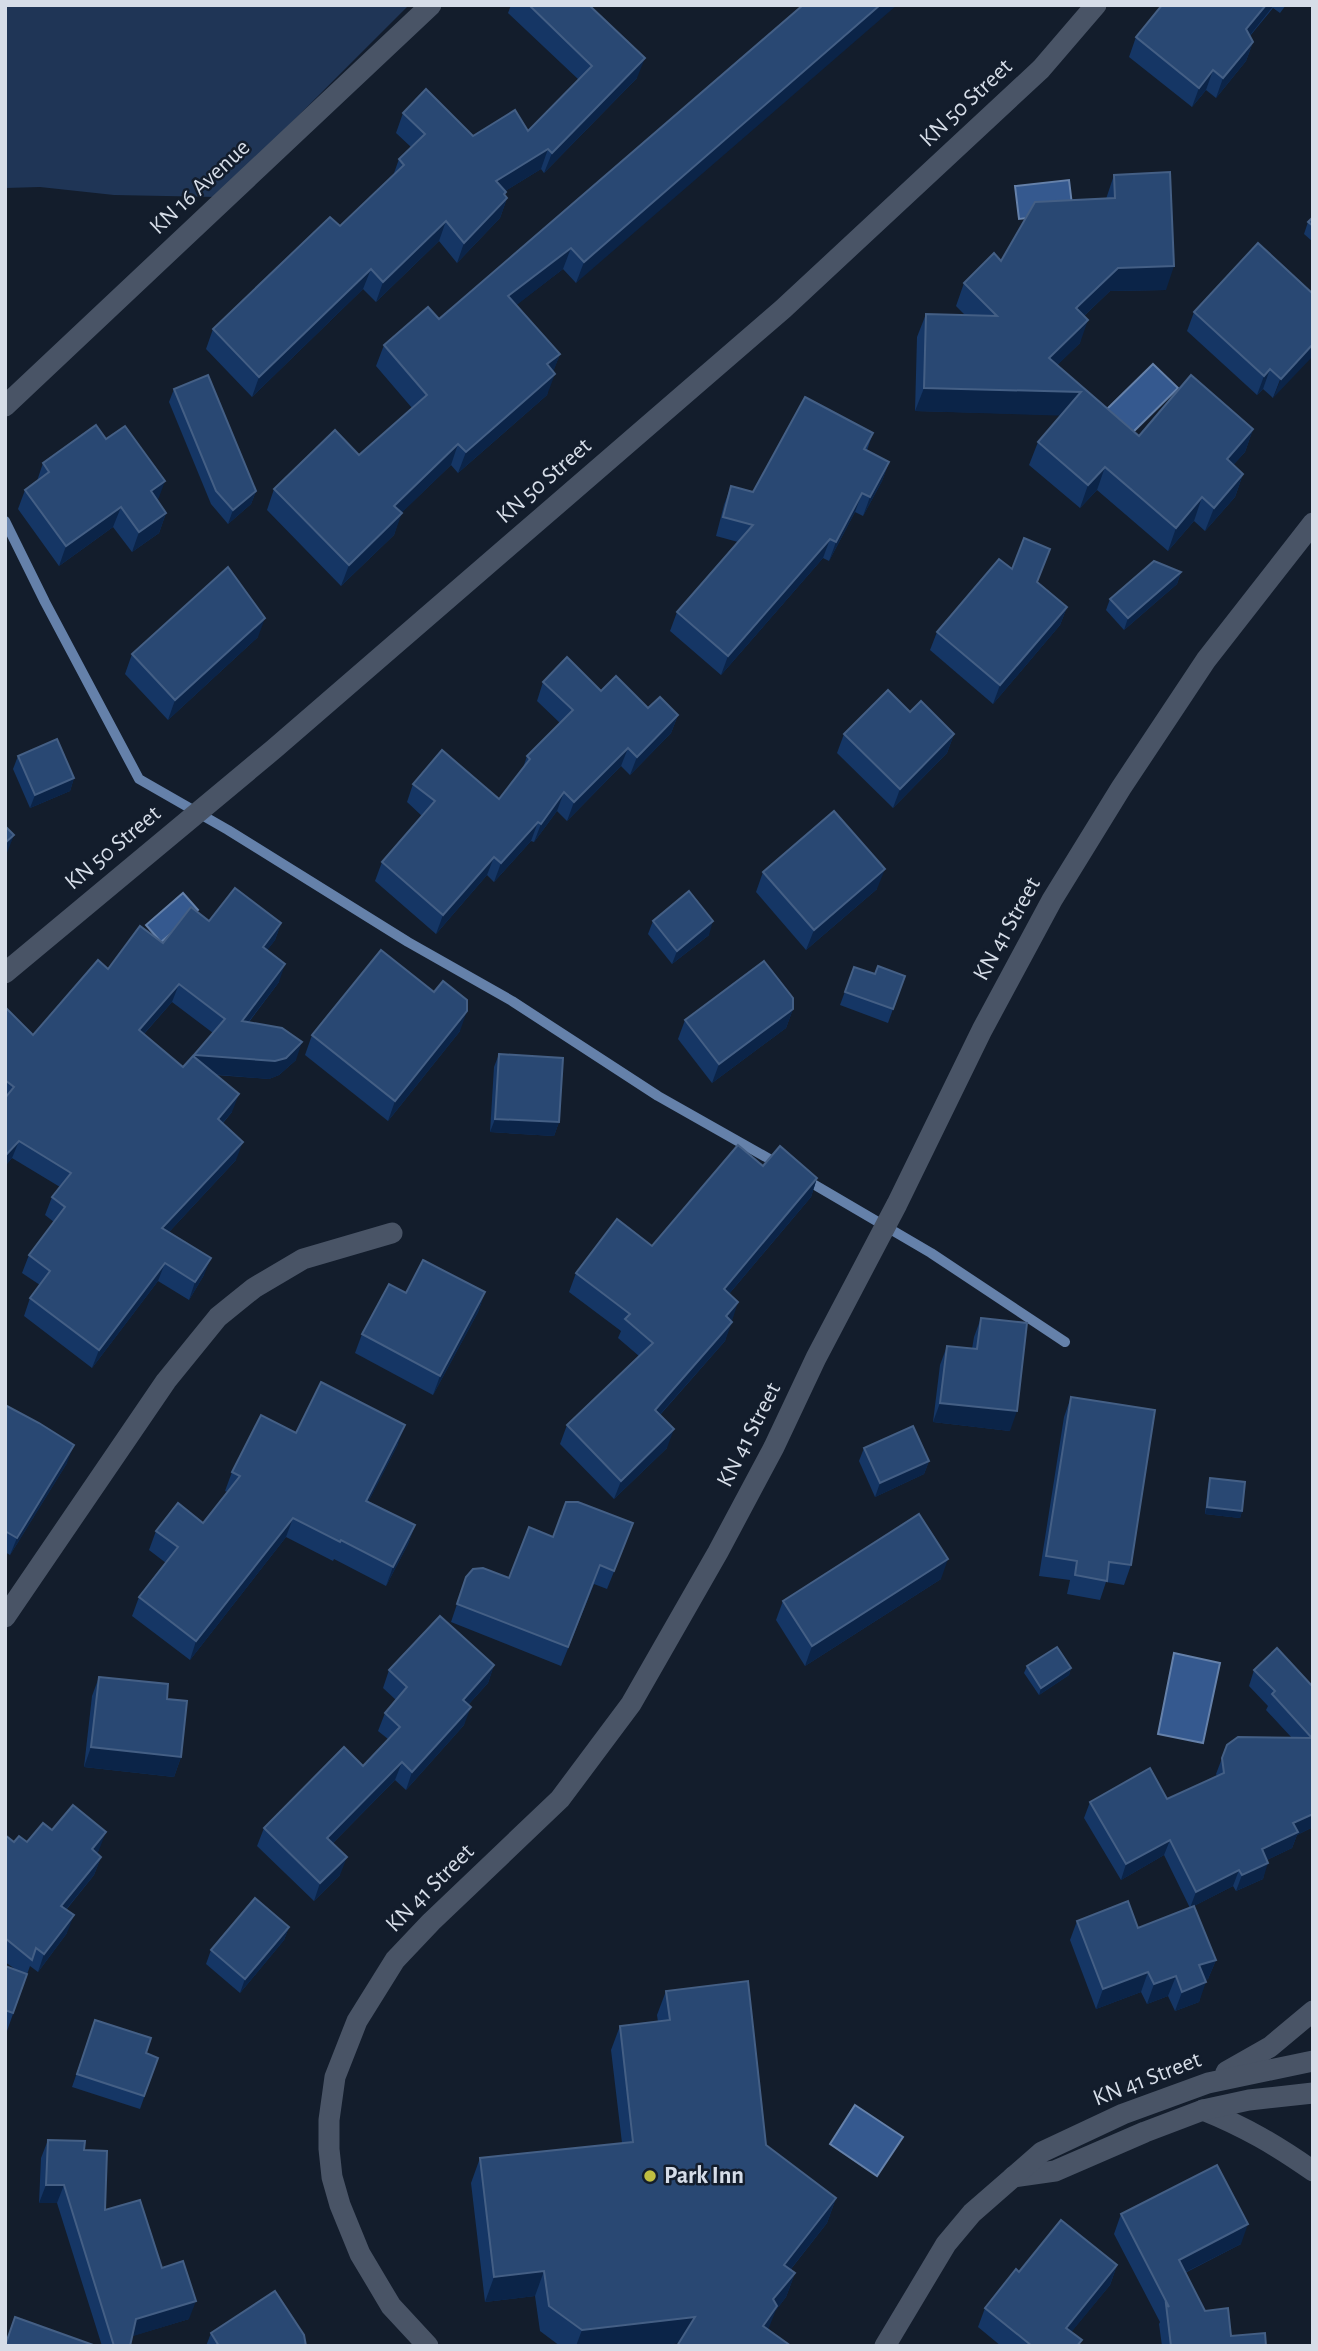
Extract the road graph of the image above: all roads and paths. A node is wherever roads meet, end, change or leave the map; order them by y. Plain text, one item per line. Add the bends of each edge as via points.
1 (432, 5) edge
2 (1096, 5) edge
3 (5, 406) edge
4 (1313, 523) edge
5 (5, 973) edge
6 (392, 1233) dead end
7 (5, 1617) edge
8 (1313, 2011) edge
9 (1313, 2061) edge
10 (1208, 2083) junction
11 (1313, 2093) edge
12 (1203, 2110) junction
13 (1313, 2171) edge
14 (1013, 2178) junction
15 (428, 2346) edge
16 (885, 2346) edge

1 - 3 main road, KN 16 Avenue
2 - 5 main road, KN 50 Street via 1041,69 783,309 274,749
4 - 15 main road, KN 41 Street via 1206,660 1052,900 768,1458 631,1704 560,1799 395,1960 356,2021 335,2077 329,2120 332,2177 359,2254 391,2306
6 - 7 main road via 303,1259 254,1288 218,1317 166,1381
8 - 10 main road via 1270,2047
9 - 10 main road, KN 41 Street
10 - 14 main road, KN 41 Street via 1069,2138 1042,2152
11 - 12 main road, KN 41 Street
12 - 13 main road via 1272,2142
12 - 14 main road, KN 41 Street via 1055,2171
14 - 16 main road, KN 41 Street via 972,2213 946,2244

